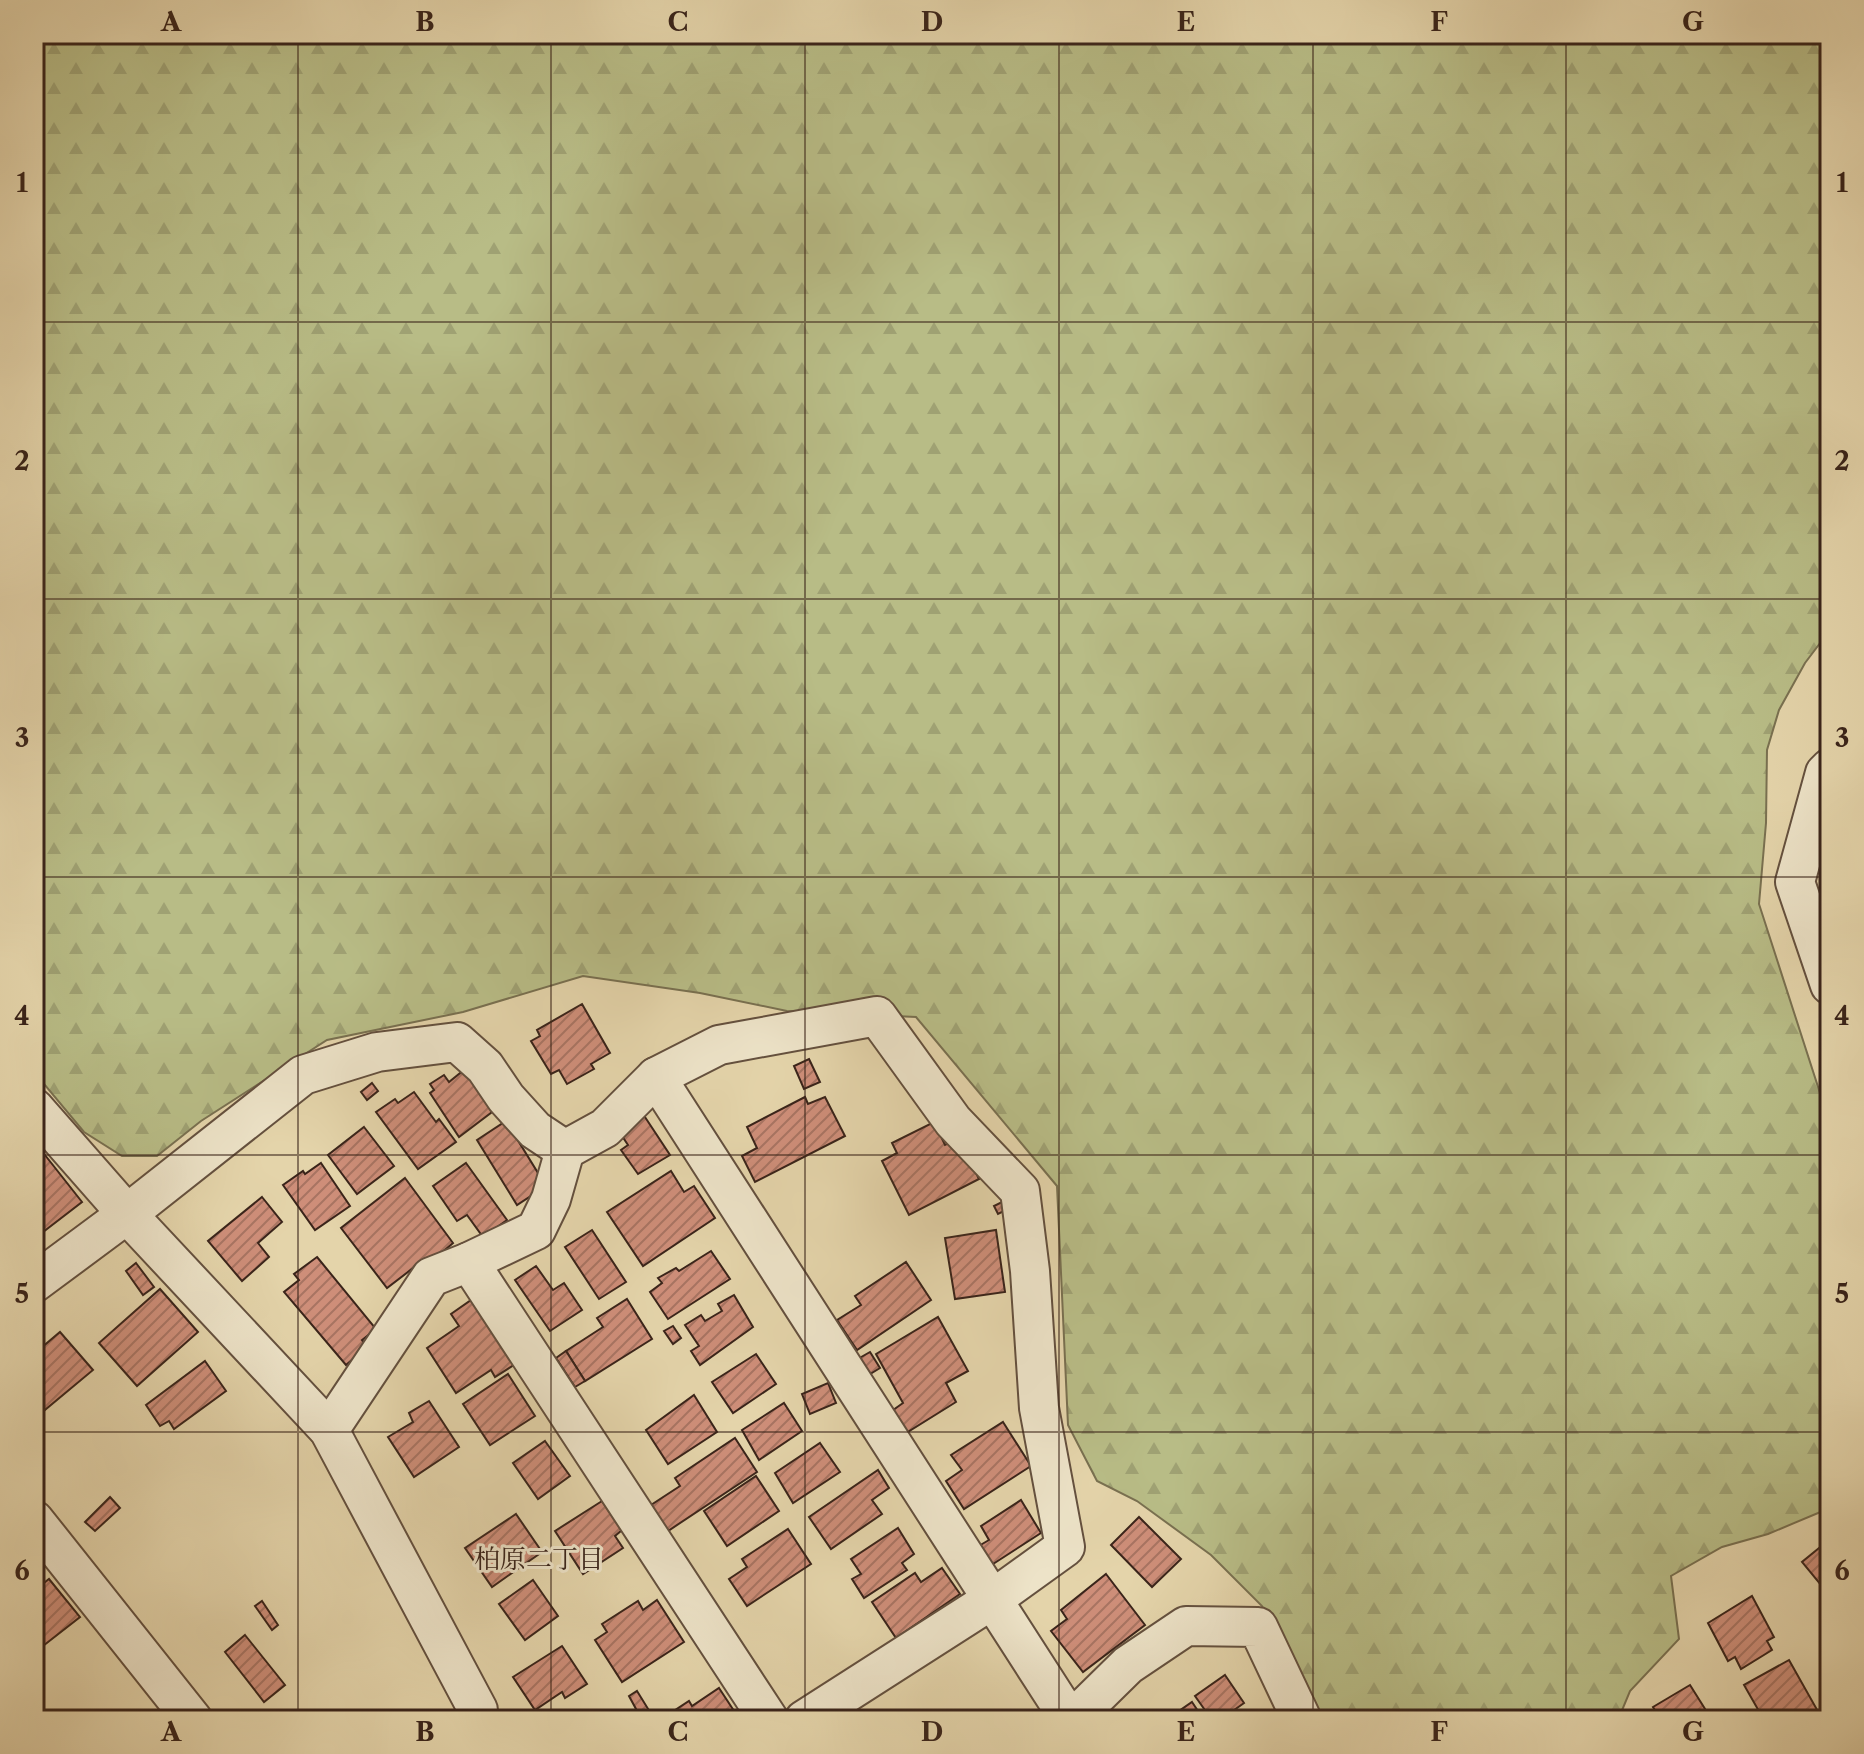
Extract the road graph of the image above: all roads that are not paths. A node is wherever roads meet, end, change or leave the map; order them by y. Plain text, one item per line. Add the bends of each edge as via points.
1 (1830, 768) edge
2 (1830, 985) edge
3 (656, 1077) junction
4 (34, 1108) edge
5 (565, 1150) junction
6 (127, 1214) junction
7 (469, 1262) junction
8 (34, 1283) edge
9 (329, 1430) junction
10 (34, 1520) edge
11 (993, 1599) junction
12 (193, 1720) edge
13 (478, 1720) edge
14 (769, 1720) edge
15 (804, 1720) edge
16 (1071, 1720) edge
17 (1302, 1720) edge

1 - 2 street via 1795,882
3 - 5 street via 605,1128
3 - 11 street
3 - 11 street via 719,1045 877,1016 953,1121 1020,1191 1039,1408 1065,1547
4 - 6 street
5 - 6 street via 535,1130 485,1067 457,1042 377,1052 303,1075
5 - 7 street via 536,1230
6 - 8 street
6 - 9 street
7 - 9 street via 431,1277
7 - 14 street
9 - 13 street via 478,1710
10 - 12 street
11 - 15 street
11 - 16 street
16 - 17 street via 1128,1665 1186,1626 1258,1627

